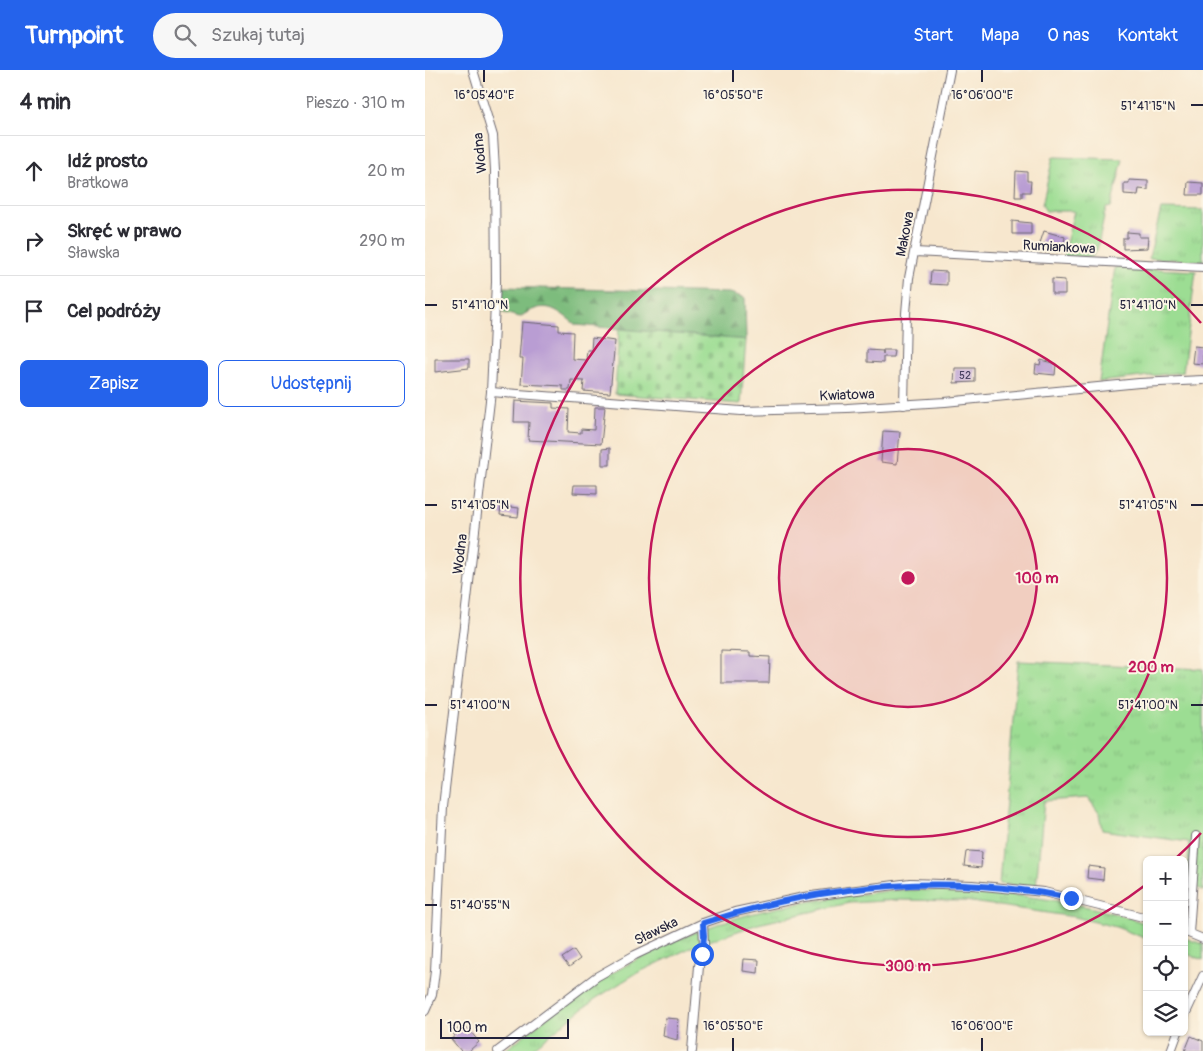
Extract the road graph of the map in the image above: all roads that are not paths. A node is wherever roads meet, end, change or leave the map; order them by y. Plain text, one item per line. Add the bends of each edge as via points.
1 (473, 70) edge
2 (950, 70) edge
3 (915, 252) junction
4 (1203, 267) edge
5 (1203, 380) edge
6 (491, 392) junction
7 (904, 405) junction
8 (1196, 836) dead end
9 (1143, 917) edge
10 (1188, 921) edge
11 (703, 923) junction
12 (1188, 932) edge
13 (1203, 938) edge
14 (1203, 976) edge
15 (1188, 1008) edge
16 (425, 1011) edge
17 (1177, 1036) edge
18 (498, 1051) edge
19 (692, 1051) edge
20 (1171, 1051) edge

1 - 6 street, Wodna via 493,136 495,170
2 - 3 street, Makowa
3 - 4 street, Rumiankowa
3 - 7 street, Makowa via 905,313
5 - 7 street, Kwiatowa
6 - 7 street, Kwiatowa via 741,411
6 - 16 street, Wodna via 443,807 435,971 432,995
8 - 10 street
9 - 11 street, Sławska via 1044,892 910,883 804,896
11 - 18 street, Sławska via 596,977
11 - 19 street via 704,944 699,966
12 - 13 street
14 - 15 street
17 - 20 street

